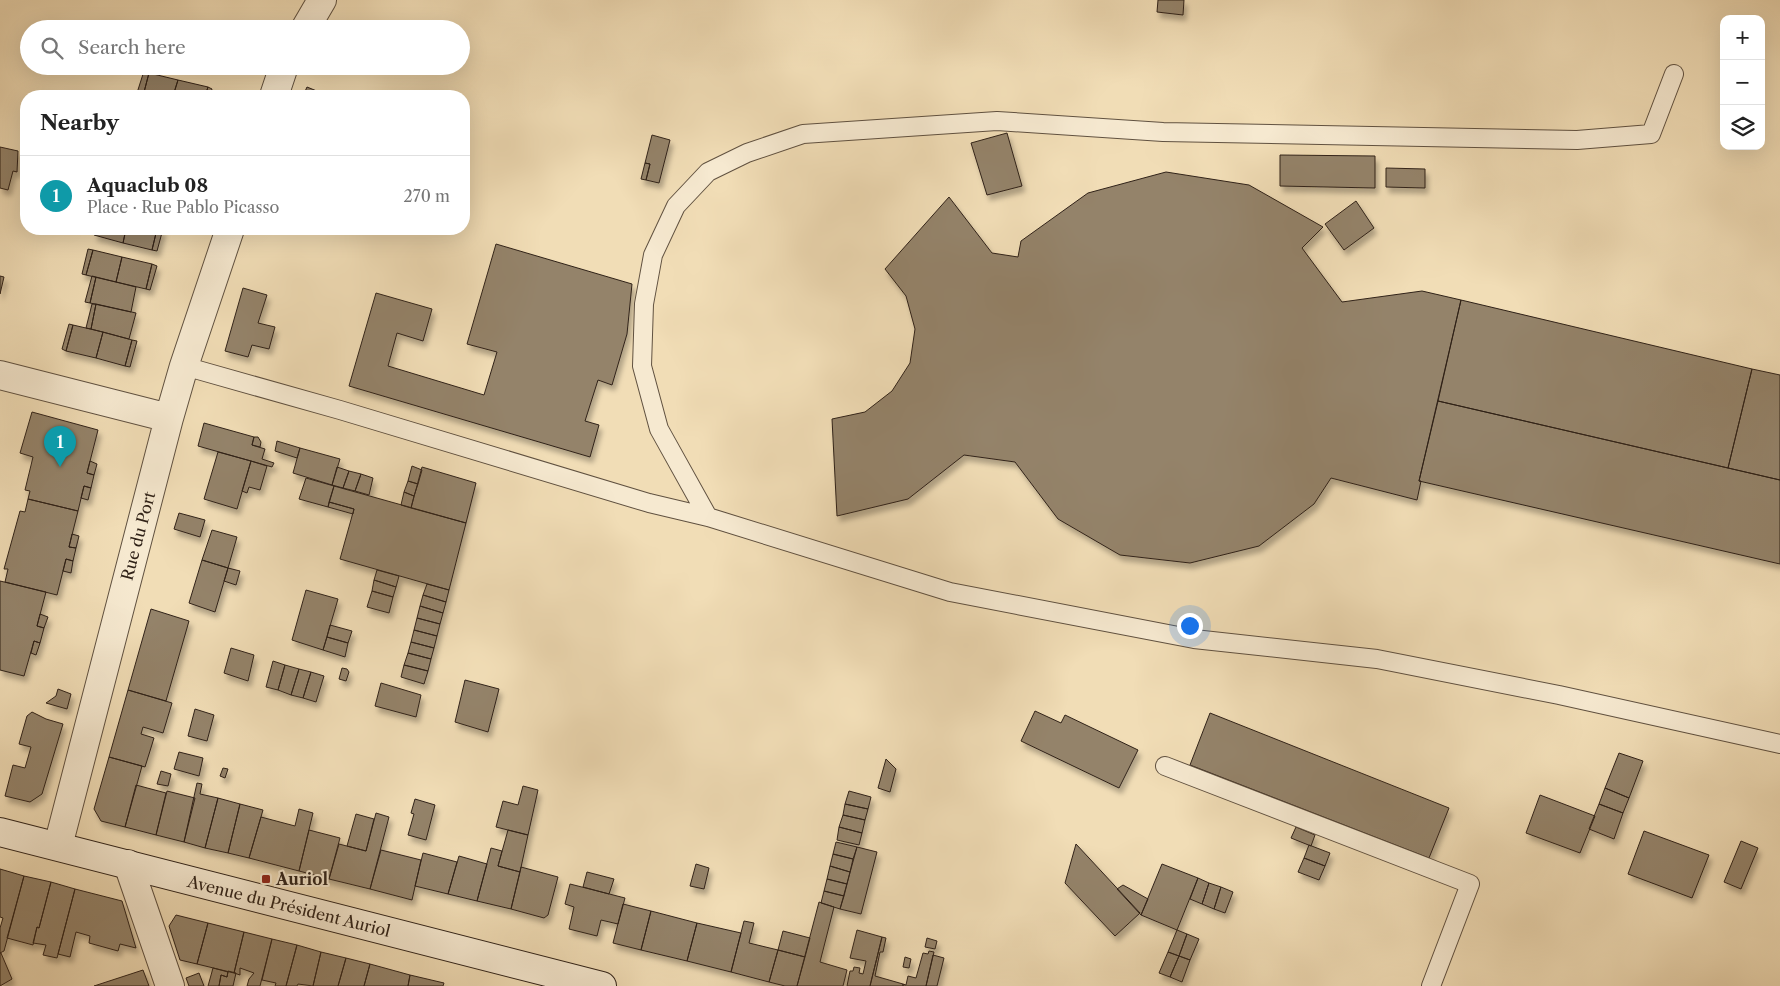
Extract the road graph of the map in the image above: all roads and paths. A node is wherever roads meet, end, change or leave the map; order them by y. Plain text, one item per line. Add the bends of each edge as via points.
1 (322, 0) edge
2 (310, 20) edge
3 (1674, 74) dead end
4 (281, 75) edge
5 (276, 90) edge
6 (228, 235) edge
7 (184, 366) junction
8 (0, 374) edge
9 (169, 418) junction
10 (708, 517) junction
11 (1780, 744) edge
12 (1165, 766) dead end
13 (0, 818) edge
14 (0, 832) edge
15 (48, 844) junction
16 (128, 864) junction
17 (548, 978) edge
18 (170, 986) edge
19 (602, 986) edge
20 (1430, 986) edge

1 - 2 street
3 - 10 lane via 1651,134 1577,140 1163,132 997,121 803,134 747,153 708,172 676,206 654,255 644,304 642,366 659,430
4 - 5 street
6 - 7 street, Rue du Port
7 - 9 street, Rue du Port
7 - 10 lane via 649,504
8 - 9 street
9 - 15 street, Rue du Port
10 - 11 lane via 950,592 1194,639 1377,659
12 - 20 lane via 1470,884
13 - 15 street, Avenue du Président Auriol
14 - 15 street, Avenue du Président Auriol
15 - 16 street, Avenue du Président Auriol
16 - 17 street, Avenue du Président Auriol
16 - 18 street
17 - 19 street, Avenue du Président Auriol

